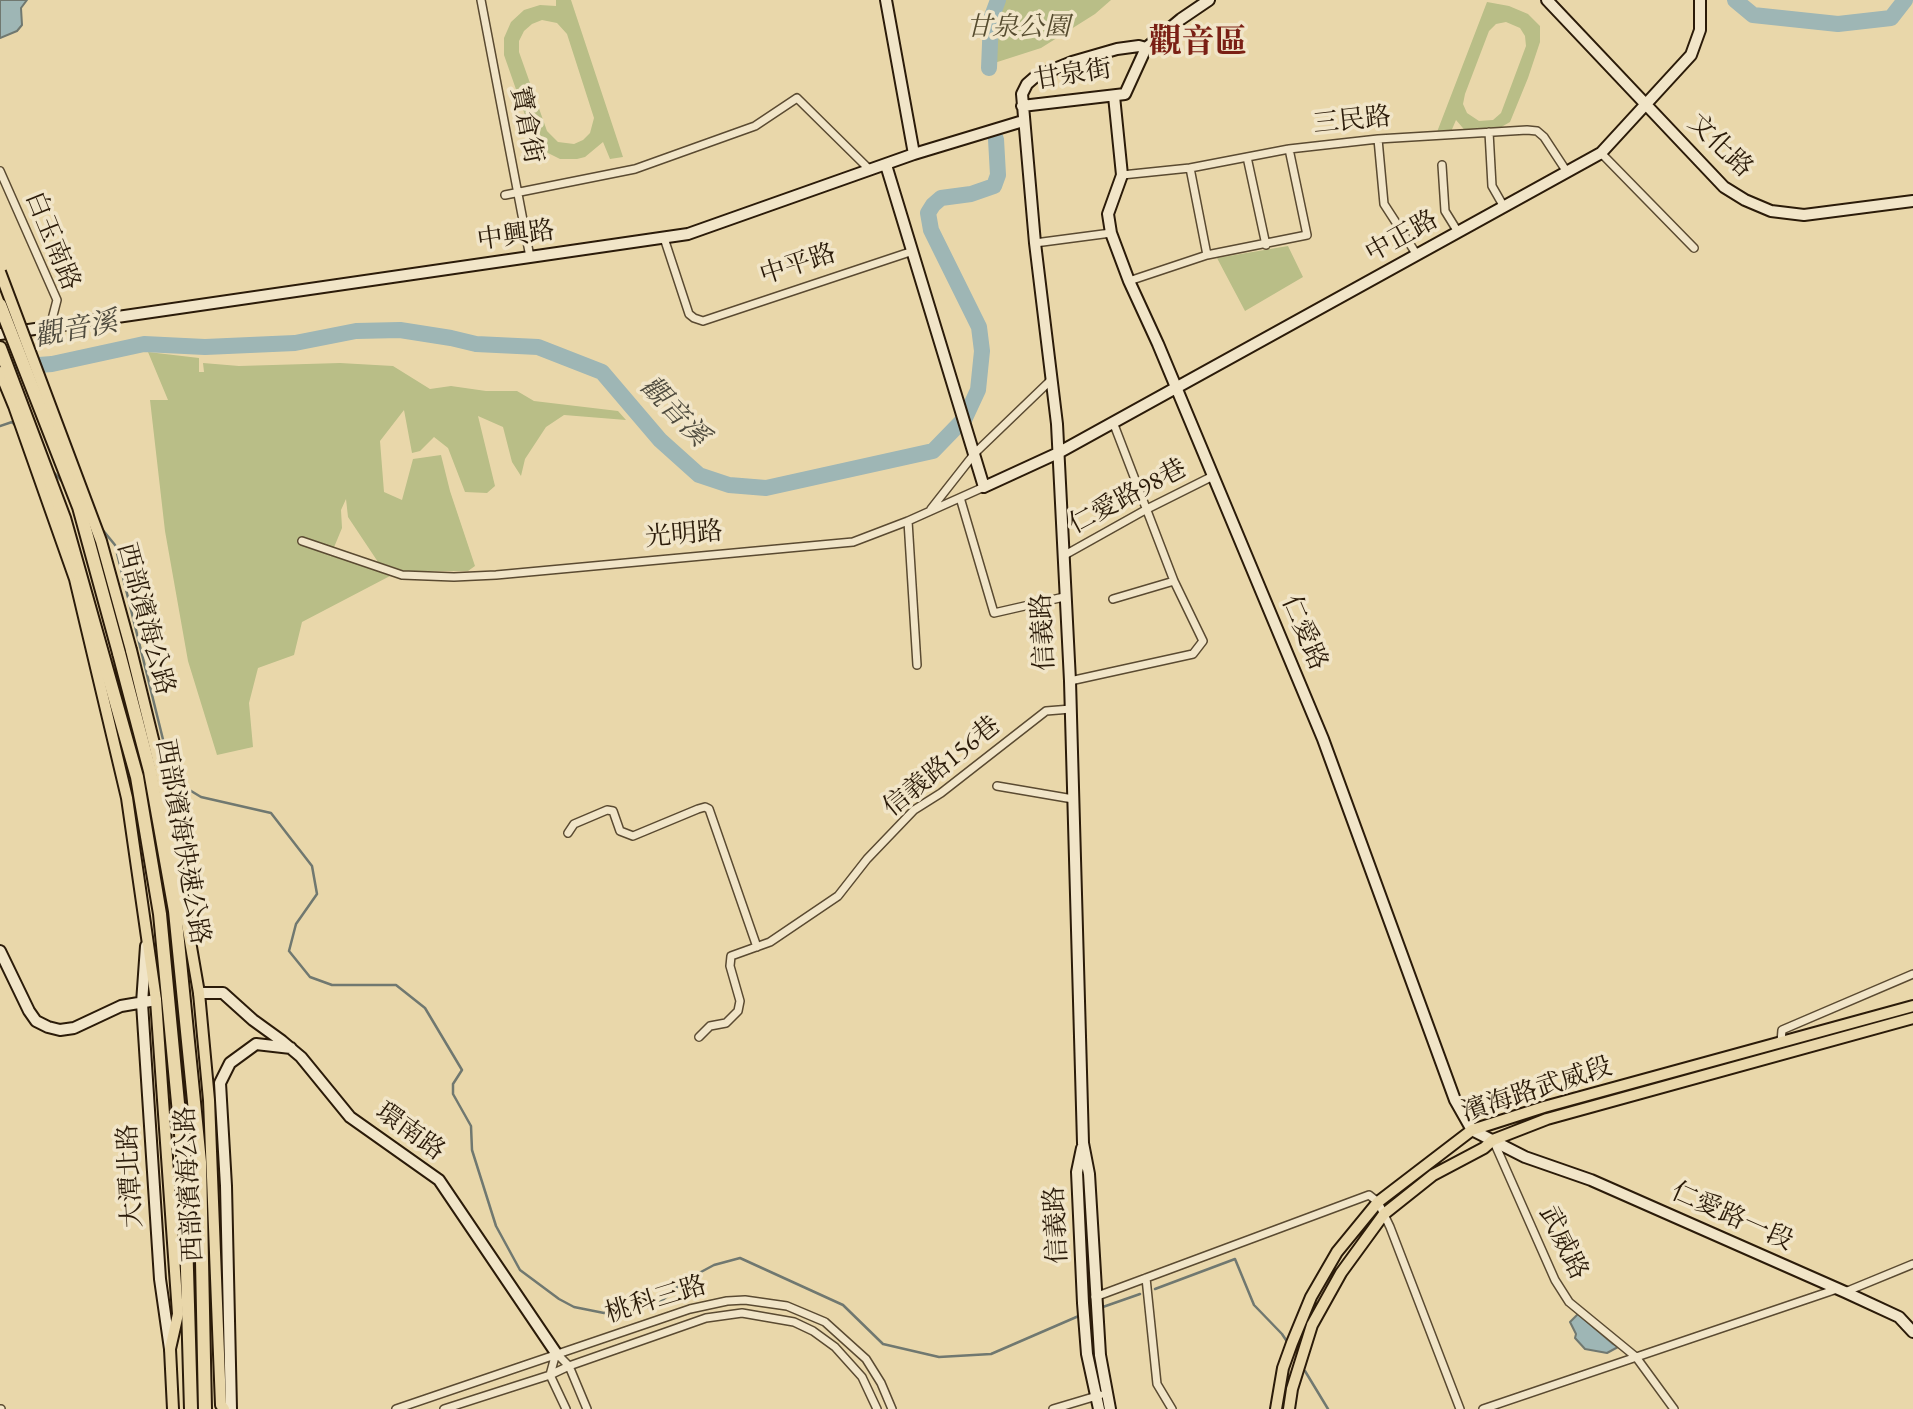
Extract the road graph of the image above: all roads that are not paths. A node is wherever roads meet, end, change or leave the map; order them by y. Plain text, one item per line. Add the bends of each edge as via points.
1 (481, 0) edge
2 (886, 0) edge
3 (1209, 0) edge
4 (1547, 0) edge
5 (1700, 0) edge
6 (1146, 48) junction
7 (1114, 96) junction
8 (1647, 105) junction
9 (1022, 106) junction
10 (1023, 121) junction
11 (1489, 132) junction
12 (1378, 139) junction
13 (1289, 149) junction
14 (1601, 153) junction
15 (914, 154) junction
16 (1247, 156) junction
17 (886, 165) junction
18 (1442, 165) dead end
19 (1191, 168) junction
20 (870, 170) junction
21 (0, 171) edge
22 (1567, 172) junction
23 (1122, 175) junction
24 (518, 192) junction
25 (505, 195) dead end
26 (1913, 201) edge
27 (1504, 206) junction
28 (1458, 232) junction
29 (1111, 233) junction
30 (664, 238) junction
31 (1035, 243) junction
32 (1266, 245) junction
33 (1694, 248) dead end
34 (913, 251) junction
35 (1206, 255) junction
36 (1417, 255) junction
37 (530, 257) junction
38 (0, 272) edge
39 (1129, 281) junction
40 (0, 305) edge
41 (50, 327) junction
42 (0, 334) edge
43 (0, 348) edge
44 (0, 372) edge
45 (1052, 379) junction
46 (1177, 387) junction
47 (1113, 422) junction
48 (975, 453) junction
49 (1058, 453) junction
50 (1213, 476) junction
51 (984, 487) junction
52 (961, 501) dead end
53 (1147, 509) junction
54 (930, 510) junction
55 (908, 521) junction
56 (302, 541) dead end
57 (1063, 556) junction
58 (1174, 581) junction
59 (1064, 597) junction
60 (1113, 599) dead end
61 (125, 652) junction
62 (918, 665) dead end
63 (1070, 681) junction
64 (1071, 709) junction
65 (997, 786) dead end
66 (1073, 799) junction
67 (568, 833) dead end
68 (147, 940) junction
69 (757, 947) junction
70 (0, 951) edge
71 (1913, 974) edge
72 (199, 993) junction
73 (156, 1000) junction
74 (142, 1003) junction
75 (1913, 1006) edge
76 (1913, 1018) edge
77 (699, 1037) dead end
78 (1781, 1042) junction
79 (291, 1048) junction
80 (1472, 1130) junction
81 (1493, 1140) junction
82 (1083, 1143) junction
83 (1378, 1202) junction
84 (1384, 1214) junction
85 (1913, 1264) edge
86 (1146, 1279) junction
87 (1841, 1290) junction
88 (1096, 1301) junction
89 (1913, 1332) edge
90 (170, 1349) junction
91 (556, 1353) junction
92 (1636, 1357) junction
93 (569, 1366) junction
94 (550, 1375) junction
95 (1101, 1395) junction
96 (173, 1409) edge
97 (191, 1409) edge
98 (205, 1409) edge
99 (224, 1409) edge
100 (231, 1409) edge
101 (396, 1409) edge
102 (444, 1409) edge
103 (566, 1409) edge
104 (587, 1409) edge
105 (877, 1409) edge
106 (892, 1409) edge
107 (1053, 1409) edge
108 (1099, 1409) edge
109 (1110, 1409) edge
110 (1172, 1409) edge
111 (1276, 1409) edge
112 (1289, 1409) edge
113 (1460, 1409) edge
114 (1483, 1409) edge
115 (1674, 1409) edge

1 - 24 street, 寶倉街
2 - 15 street
3 - 6 street, 甘泉街
4 - 8 street, 文化路
5 - 8 street, 中正路 via 1700,30 1691,55
6 - 7 street, 甘泉街 via 1126,92
6 - 9 street, 甘泉街 via 1102,52 1035,77 1022,94
7 - 9 street, 甘泉街
7 - 23 street, 仁愛路
8 - 14 street, 中正路
8 - 26 street, 文化路 via 1724,187 1771,211 1804,215
9 - 10 street, 甘泉街
10 - 15 street, 中興路
10 - 31 street, 信義路
11 - 12 street, 三民路
11 - 22 street, 三民路 via 1537,131
11 - 27 street via 1492,186
12 - 13 street, 三民路
12 - 36 street via 1384,204
13 - 16 street, 三民路
13 - 32 street via 1307,235
14 - 22 street, 中正路
14 - 33 street
15 - 17 street, 中興路
16 - 19 street, 三民路
16 - 32 street
17 - 20 street, 中興路
17 - 34 street
18 - 28 street via 1445,211
19 - 23 street, 三民路
19 - 35 street
20 - 24 street via 797,98 755,126 635,169
20 - 30 street, 中興路 via 688,234
21 - 41 street, 白玉南路 via 57,300
22 - 27 street, 中正路
23 - 29 street, 仁愛路 via 1108,214
24 - 25 street
24 - 37 street, 寶倉街
27 - 28 street, 中正路
28 - 36 street, 中正路
29 - 31 street
29 - 39 street, 仁愛路
30 - 34 street, 中平路 via 689,314 703,321
30 - 37 street, 中興路
31 - 45 street, 信義路
32 - 35 street
34 - 48 street
35 - 39 street
36 - 46 street, 中正路
37 - 41 street, 中興路
38 - 61 main road, 西部濱海公路, bridge via 101,541
39 - 46 street, 仁愛路
40 - 61 highway, 西部濱海快速公路, bridge via 79,507
41 - 42 street, 中興路
43 - 97 highway, 西部濱海快速公路 via 64,518 137,777 160,914 184,1166
44 - 68 main road, 西部濱海公路 via 75,579 127,798
45 - 48 street
45 - 49 street, 信義路
46 - 47 street, 中正路
46 - 50 street, 仁愛路
47 - 49 street, 中正路
47 - 53 street
48 - 51 street
48 - 54 street
49 - 51 street, 光明路
49 - 57 street, 信義路
50 - 53 street, 仁愛路98巷
50 - 80 street, 仁愛路 via 1323,739 1455,1100
51 - 54 street, 光明路
52 - 59 street via 993,613
53 - 57 street, 仁愛路98巷
53 - 58 street
54 - 55 street, 光明路
55 - 56 street, 光明路 via 853,542 454,577 402,575
55 - 62 street
57 - 59 street, 信義路
58 - 60 street
58 - 63 street via 1203,641 1193,653
59 - 63 street, 信義路
61 - 72 main road, 西部濱海公路 via 160,768
61 - 98 highway, 西部濱海快速公路 via 175,911 200,1162
63 - 64 street, 信義路
64 - 66 street, 信義路
64 - 69 street, 信義路156巷 via 1046,711 914,810 838,896
65 - 66 street
66 - 82 street, 信義路
67 - 69 street via 574,824 607,810 613,811 620,831 633,836 698,809 709,809
68 - 73 main road, 西部濱海公路
68 - 74 street, 大潭北路
69 - 77 street, 信義路156巷 via 730,959 738,1011
70 - 74 street via 29,1011 48,1027 74,1028 121,1006
71 - 78 street via 1782,1030
72 - 79 street, 環南路 via 223,993
72 - 99 main road, 西部濱海公路 via 209,1100
73 - 74 street
73 - 90 main road, 西部濱海公路 via 178,1314
74 - 90 street, 大潭北路 via 160,1279
75 - 78 main road, 濱海路武威段
76 - 81 main road, 濱海路武威段 via 1547,1119
78 - 80 main road, 濱海路武威段
79 - 91 street, 環南路 via 350,1117 439,1180
79 - 100 street via 256,1044 230,1063 220,1083
80 - 81 street
80 - 83 main road, 濱海路武威段
81 - 84 main road, 濱海路武威段 via 1433,1175
81 - 87 street, 仁愛路一段
81 - 92 street, 武威路 via 1569,1302
82 - 88 street, 信義路
82 - 95 street, 信義路 via 1077,1172 1083,1305 1087,1354
83 - 84 street
83 - 86 street via 1369,1195
83 - 111 main road, 濱海路武威段 via 1337,1252 1311,1297 1283,1368
84 - 112 main road, 濱海路武威段 via 1357,1247 1318,1313
84 - 113 street
85 - 87 street
86 - 88 street
86 - 110 street via 1157,1384
87 - 89 street, 仁愛路一段 via 1899,1317
87 - 92 street
88 - 95 street, 信義路
90 - 96 main road, 大潭北路
91 - 93 street, 環南路
91 - 94 street
91 - 101 street, 桃科三路
91 - 106 street, 桃科三路 via 709,1304 767,1302 807,1313 839,1332 866,1359
92 - 114 street
92 - 115 street, 武威路
93 - 94 street, 桃科三路
93 - 104 street, 環南路
93 - 105 street, 桃科三路 via 706,1318 742,1313 794,1322 813,1331 862,1377
94 - 102 street, 桃科三路
94 - 103 street
95 - 107 street
95 - 108 street
95 - 109 street

